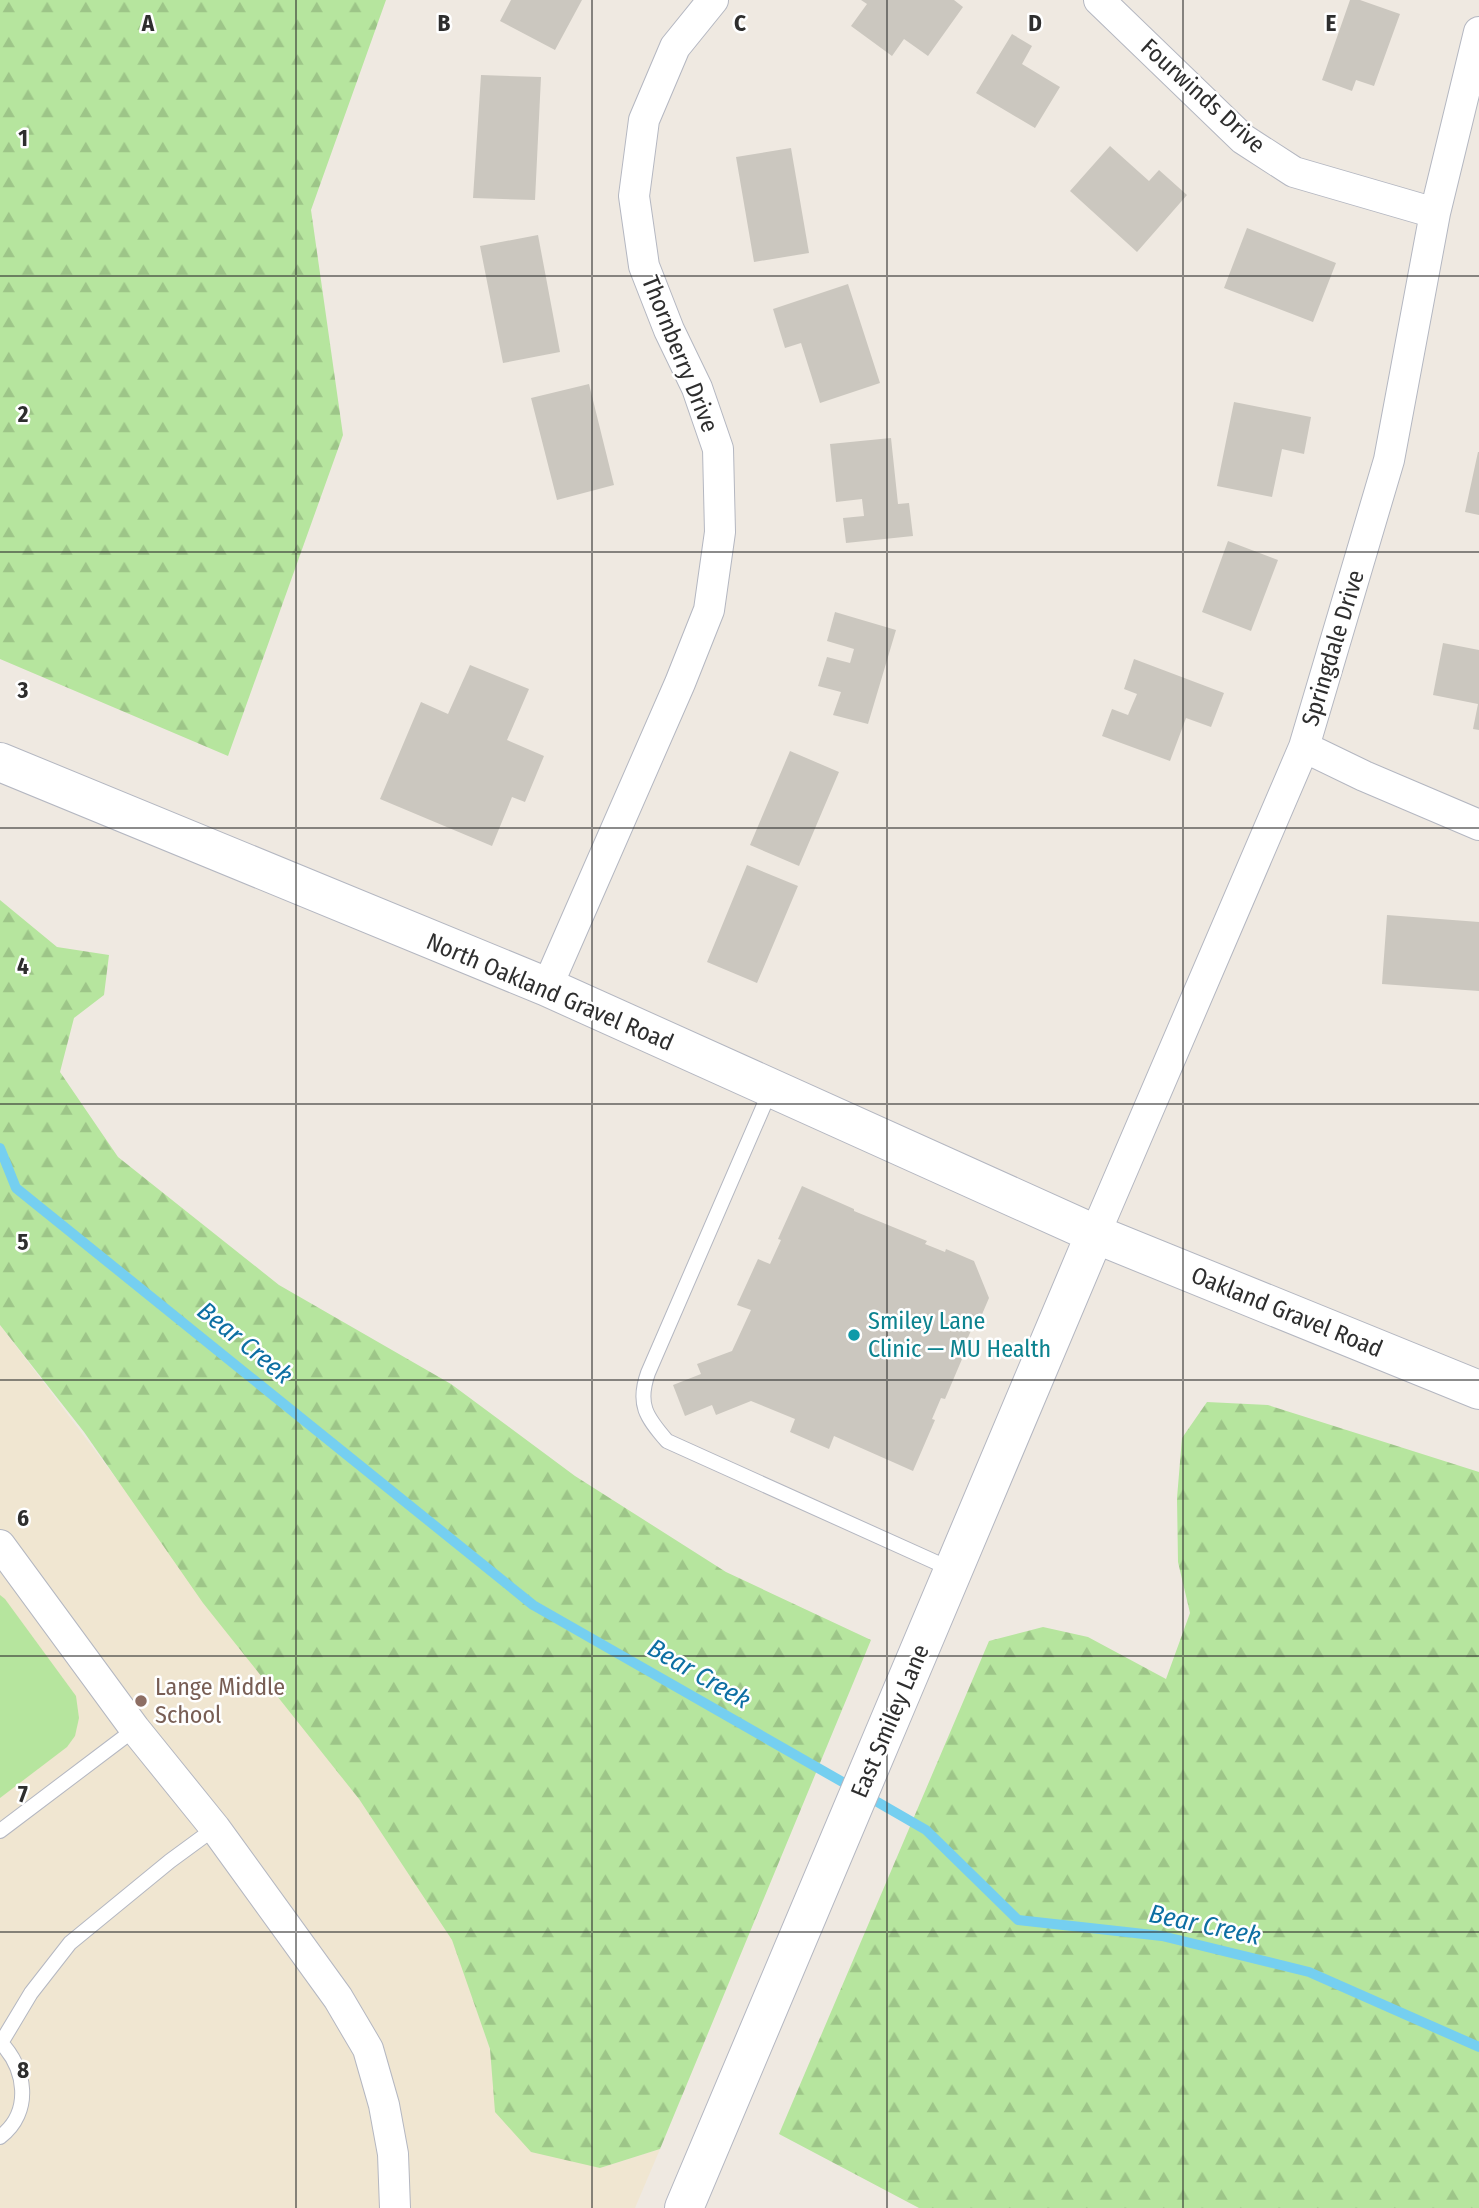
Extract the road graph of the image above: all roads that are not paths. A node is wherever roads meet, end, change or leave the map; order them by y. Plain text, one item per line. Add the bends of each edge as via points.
1 (713, 0) edge
2 (1099, 0) edge
3 (1479, 32) edge
4 (1435, 213) junction
5 (1304, 747) junction
6 (0, 762) edge
7 (1479, 825) edge
8 (547, 987) junction
9 (771, 1088) junction
10 (1095, 1234) junction
11 (1479, 1390) edge
12 (0, 1545) edge
13 (955, 1570) junction
14 (135, 1729) junction
15 (215, 1828) junction
16 (0, 1831) edge
17 (1, 2043) edge
18 (0, 2137) edge
19 (395, 2208) edge
20 (684, 2208) edge

1 - 8 street, Thornberry Drive via 675,47 643,121 634,196 644,266 697,387 718,449 720,532 709,610
2 - 4 street, Fourwinds Drive via 1243,139 1294,172
3 - 4 street, Springdale Drive
4 - 5 street, Springdale Drive via 1389,460
5 - 7 street
5 - 10 street, Springdale Drive
6 - 8 street, North Oakland Gravel Road
8 - 9 street, North Oakland Gravel Road
9 - 10 street, North Oakland Gravel Road
9 - 13 lane via 648,1373 642,1392 645,1411 667,1441
10 - 11 street, Oakland Gravel Road
10 - 13 street, East Smiley Lane
12 - 14 street
13 - 20 street, East Smiley Lane
14 - 15 street
14 - 16 lane
15 - 17 lane via 70,1943 31,1993
15 - 19 street via 338,1998 368,2049 393,2154
17 - 18 lane via 22,2076 23,2095 18,2115

